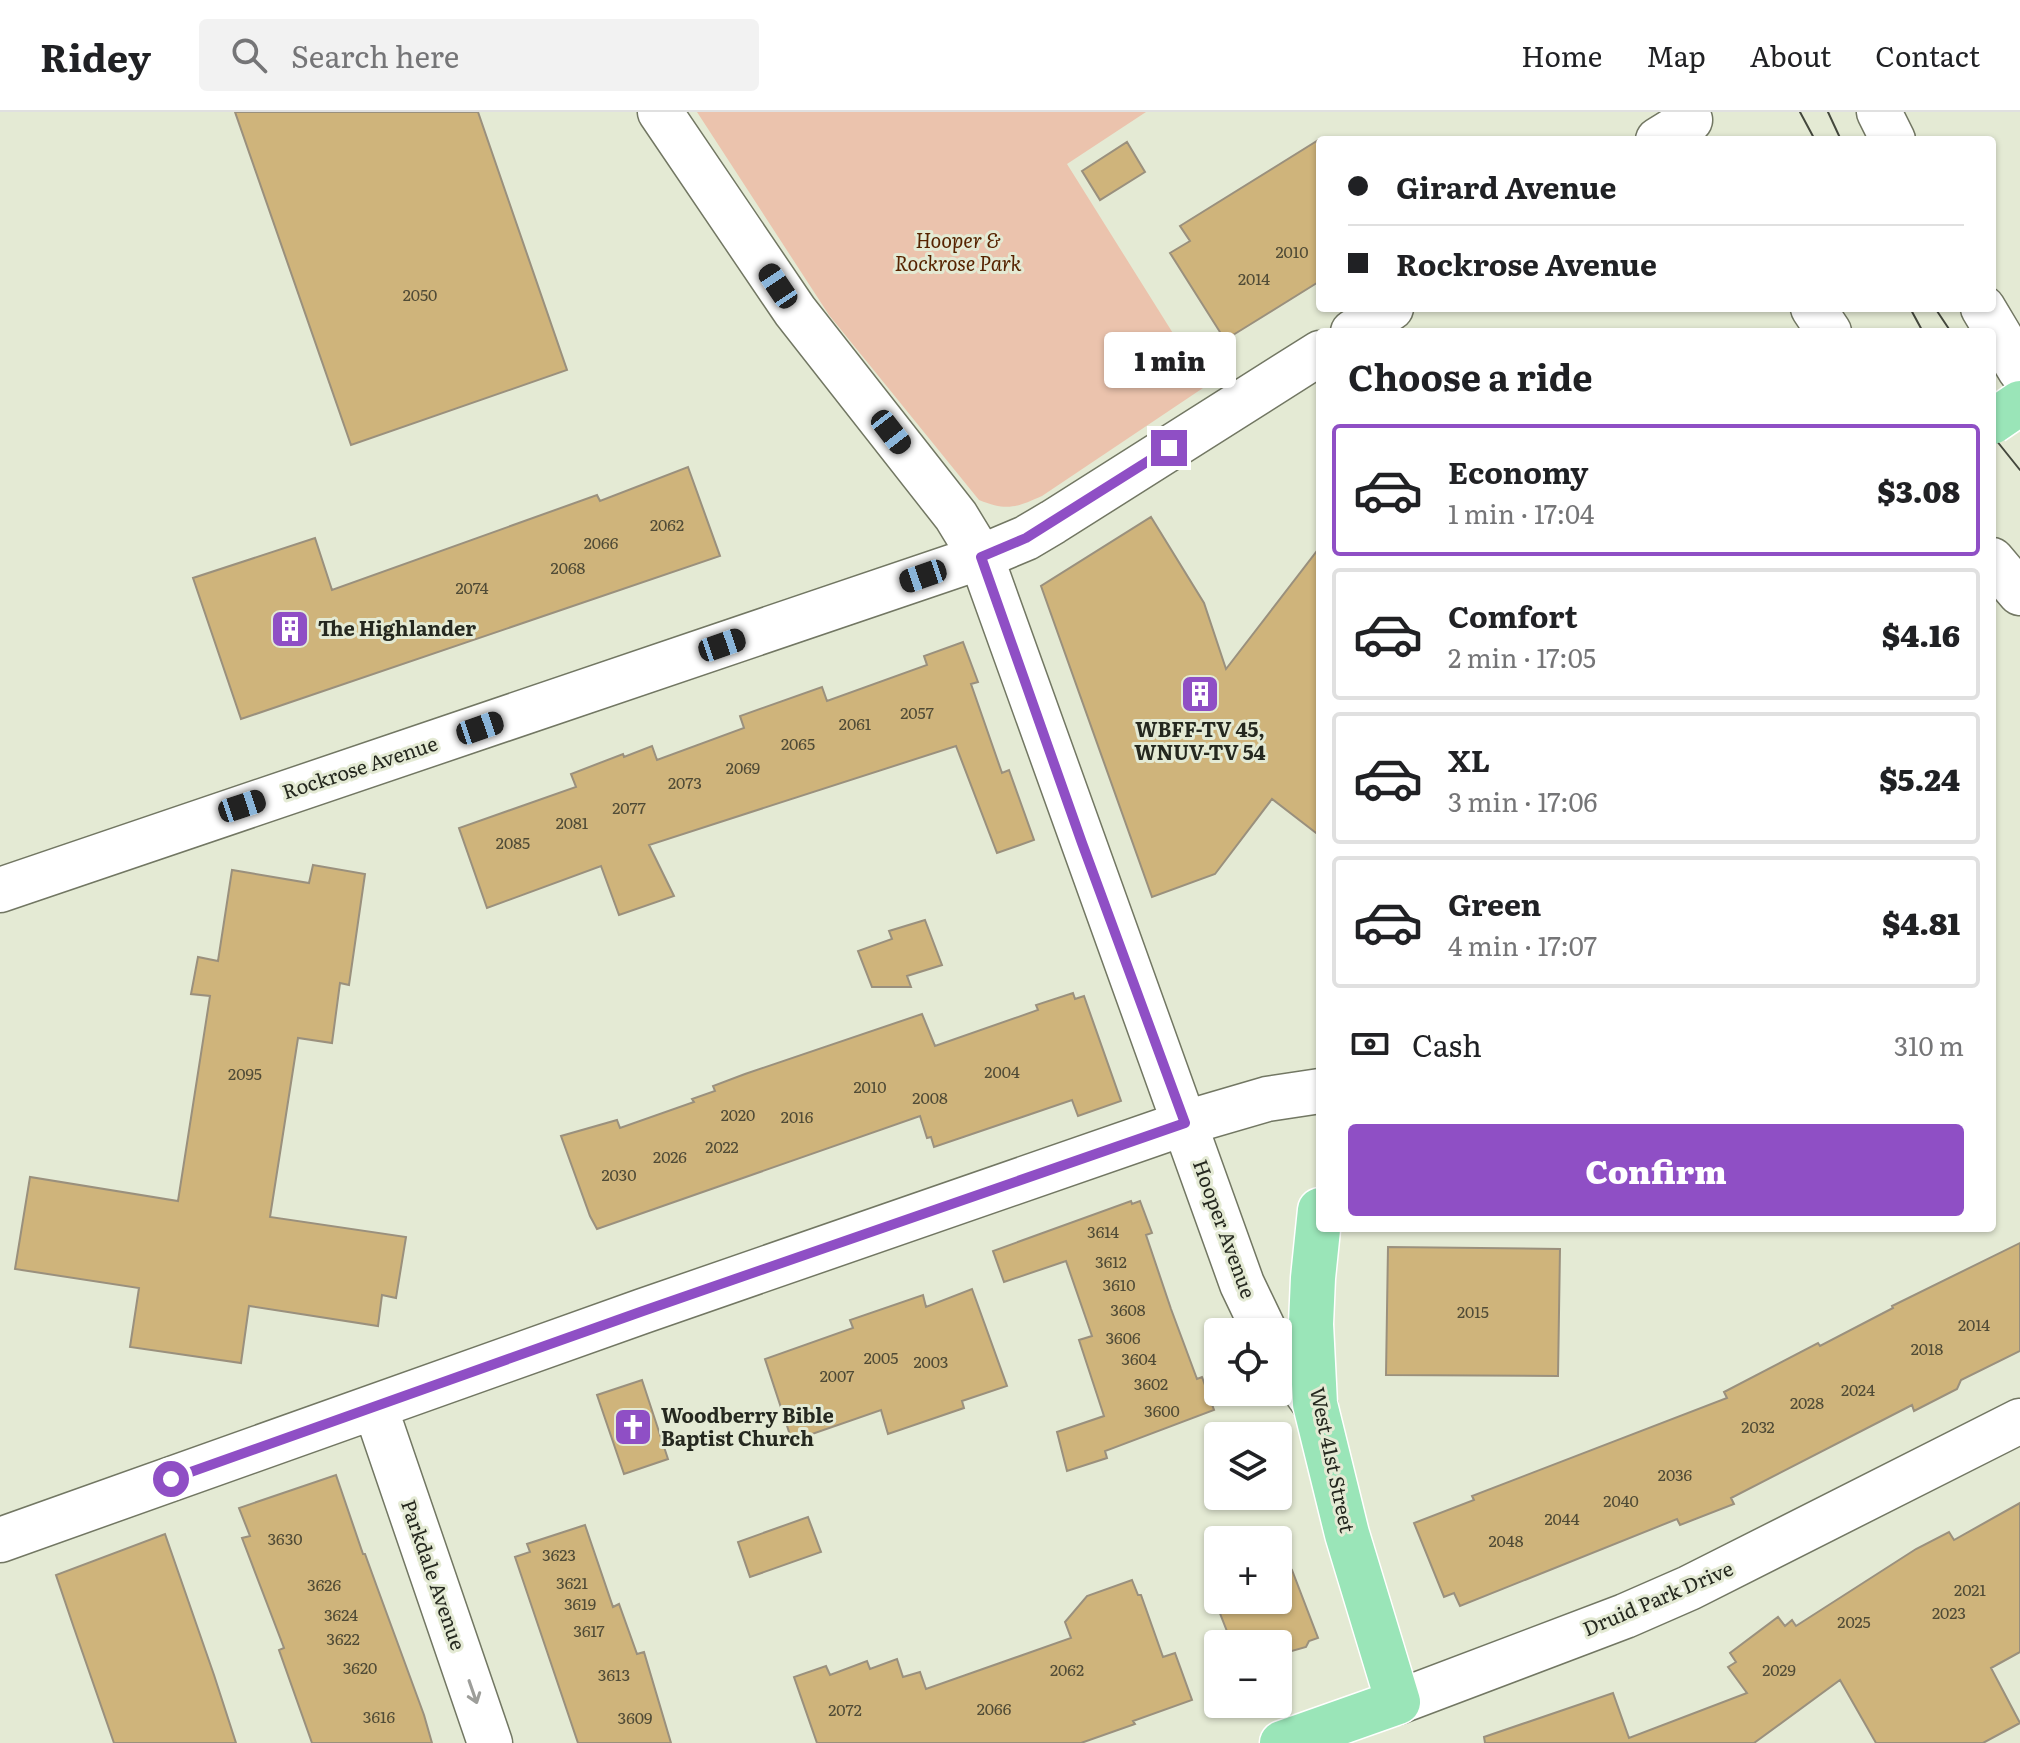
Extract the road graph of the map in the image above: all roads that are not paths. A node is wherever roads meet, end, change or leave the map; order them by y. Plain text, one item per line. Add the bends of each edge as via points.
1 (660, 112) edge
2 (1879, 112) edge
3 (1891, 136) edge
4 (1385, 312) edge
5 (1359, 328) edge
6 (1996, 330) edge
7 (1316, 356) edge
8 (2020, 370) edge
9 (2020, 403) edge
10 (1996, 419) edge
11 (981, 557) junction
12 (1996, 565) edge
13 (2020, 593) edge
14 (0, 890) edge
15 (1316, 1092) edge
16 (1185, 1123) junction
17 (1318, 1232) edge
18 (1258, 1318) edge
19 (1292, 1372) edge
20 (1315, 1404) junction
21 (375, 1407) junction
22 (2020, 1421) edge
23 (0, 1540) edge
24 (1398, 1702) junction
25 (490, 1743) edge
26 (1282, 1743) edge

1 - 11 street, Hooper Avenue via 795,311 956,516
2 - 3 street
4 - 5 street
6 - 8 street
7 - 11 street, Rockrose Avenue via 1053,522
9 - 10 main road, bridge
11 - 14 street, Rockrose Avenue
11 - 16 street, Hooper Avenue
12 - 13 street
15 - 16 street via 1267,1099
16 - 18 street, Hooper Avenue
16 - 21 street
17 - 20 main road, West 41st Street via 1311,1324
19 - 20 street
20 - 24 main road, West 41st Street via 1347,1534
21 - 23 street
21 -> 25 street, Parkdale Avenue
22 - 24 street, Druid Park Drive via 1689,1588
24 - 26 main road, Druid Park Drive

